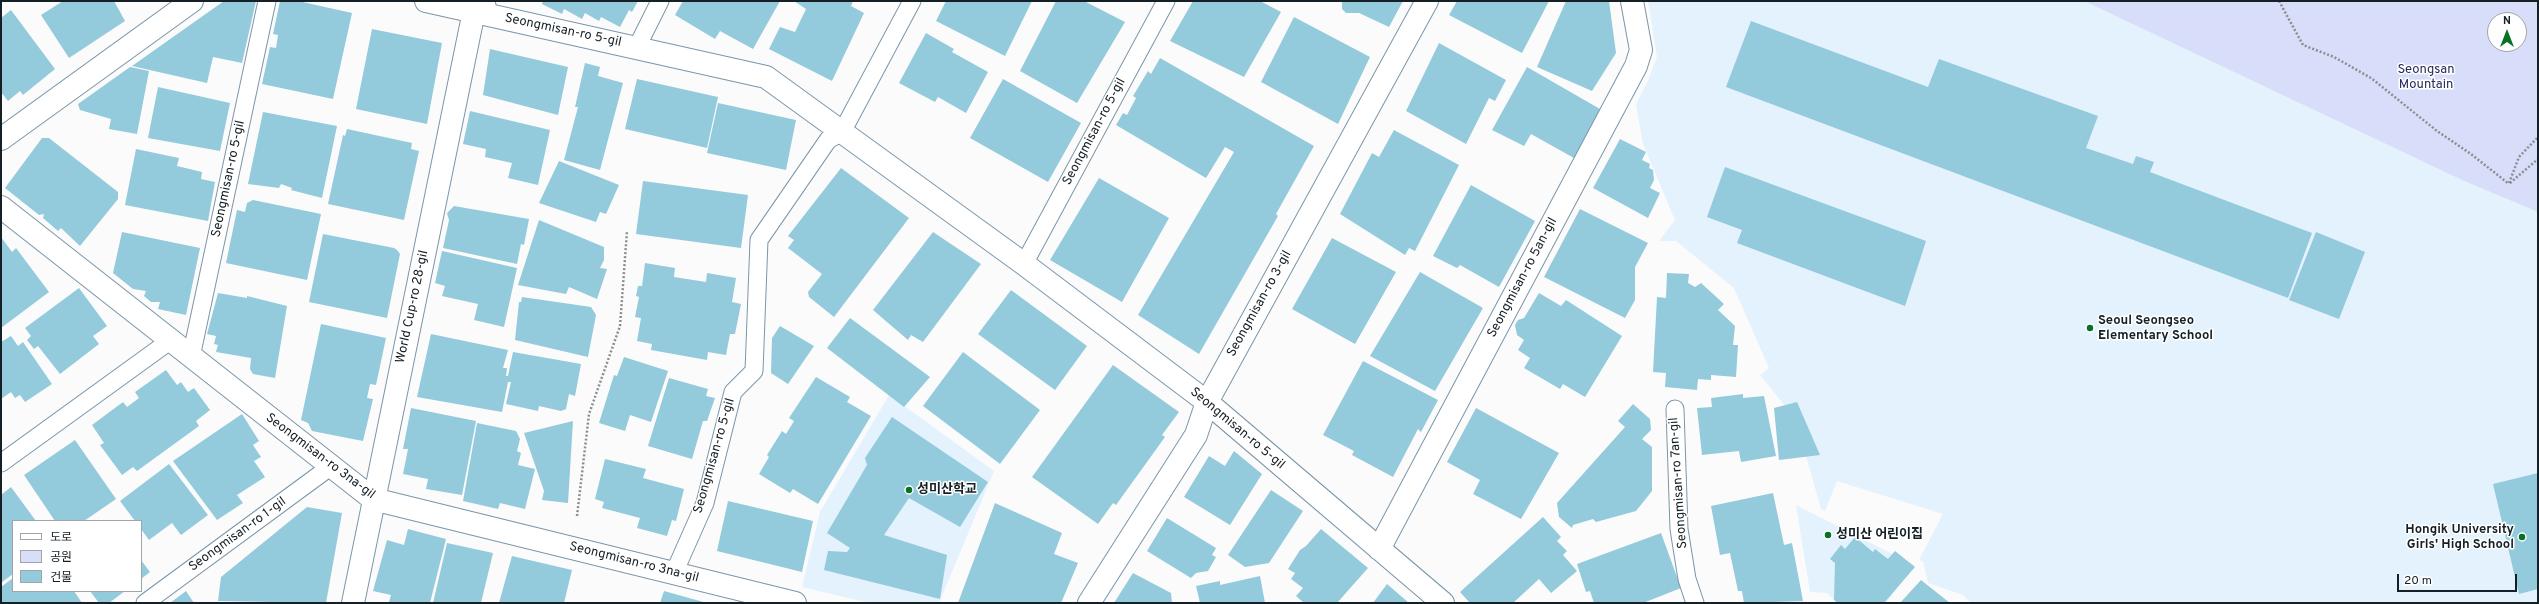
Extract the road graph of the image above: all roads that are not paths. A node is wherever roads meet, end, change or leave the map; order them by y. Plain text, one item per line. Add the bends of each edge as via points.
1 (192, 1) edge
2 (268, 1) edge
3 (426, 1) edge
4 (660, 1) edge
5 (912, 1) edge
6 (1166, 1) edge
7 (1427, 1) edge
8 (1632, 1) edge
9 (483, 9) edge
10 (637, 47) junction
11 (842, 132) junction
12 (1, 139) edge
13 (1, 207) edge
14 (1024, 264) junction
15 (170, 340) junction
16 (191, 357) junction
17 (1207, 402) junction
18 (1675, 409) dead end
19 (1, 463) edge
20 (330, 467) junction
21 (373, 499) junction
22 (1379, 549) junction
23 (674, 573) junction
24 (145, 603) edge
25 (353, 603) edge
26 (795, 603) edge
27 (1089, 603) edge
28 (1443, 603) edge
29 (1695, 603) edge

1 - 12 street
2 - 16 lane, Seongmisan-ro 5-gil
3 - 9 street, Seongmisan-ro 5-gil
4 - 10 lane, Seongmisan-ro 5-gil
5 - 11 lane, Seongmisan-ro 5-gil
6 - 14 lane, Seongmisan-ro 5-gil
7 - 17 street, Seongmisan-ro 3-gil
8 - 22 street, Seongmisan-ro 5an-gil via 1641,50 1636,66
9 - 10 street, Seongmisan-ro 5-gil
9 - 21 street, World Cup-ro 28-gil
10 - 11 street, Seongmisan-ro 5-gil via 766,78
11 - 14 street, Seongmisan-ro 5-gil
11 - 23 lane, Seongmisan-ro 5-gil via 828,140 759,240 754,371 733,392 705,503
13 - 15 street, Seongmisan-ro 3na-gil
14 - 17 street, Seongmisan-ro 5-gil
15 - 16 street, Seongmisan-ro 3na-gil
15 - 19 lane
16 - 20 street, Seongmisan-ro 3na-gil
17 - 22 street, Seongmisan-ro 5-gil
17 - 27 street, Seongmisan-ro 3-gil via 1196,434
18 - 29 lane, Seongmisan-ro 7an-gil via 1679,529 1687,579
20 - 21 street, Seongmisan-ro 3na-gil
20 - 24 lane, Seongmisan-ro 1-gil
21 - 23 street, Seongmisan-ro 3na-gil
21 - 25 street, World Cup-ro 28-gil
22 - 28 street, Seongmisan-ro 5-gil
23 - 26 street, Seongmisan-ro 3na-gil

